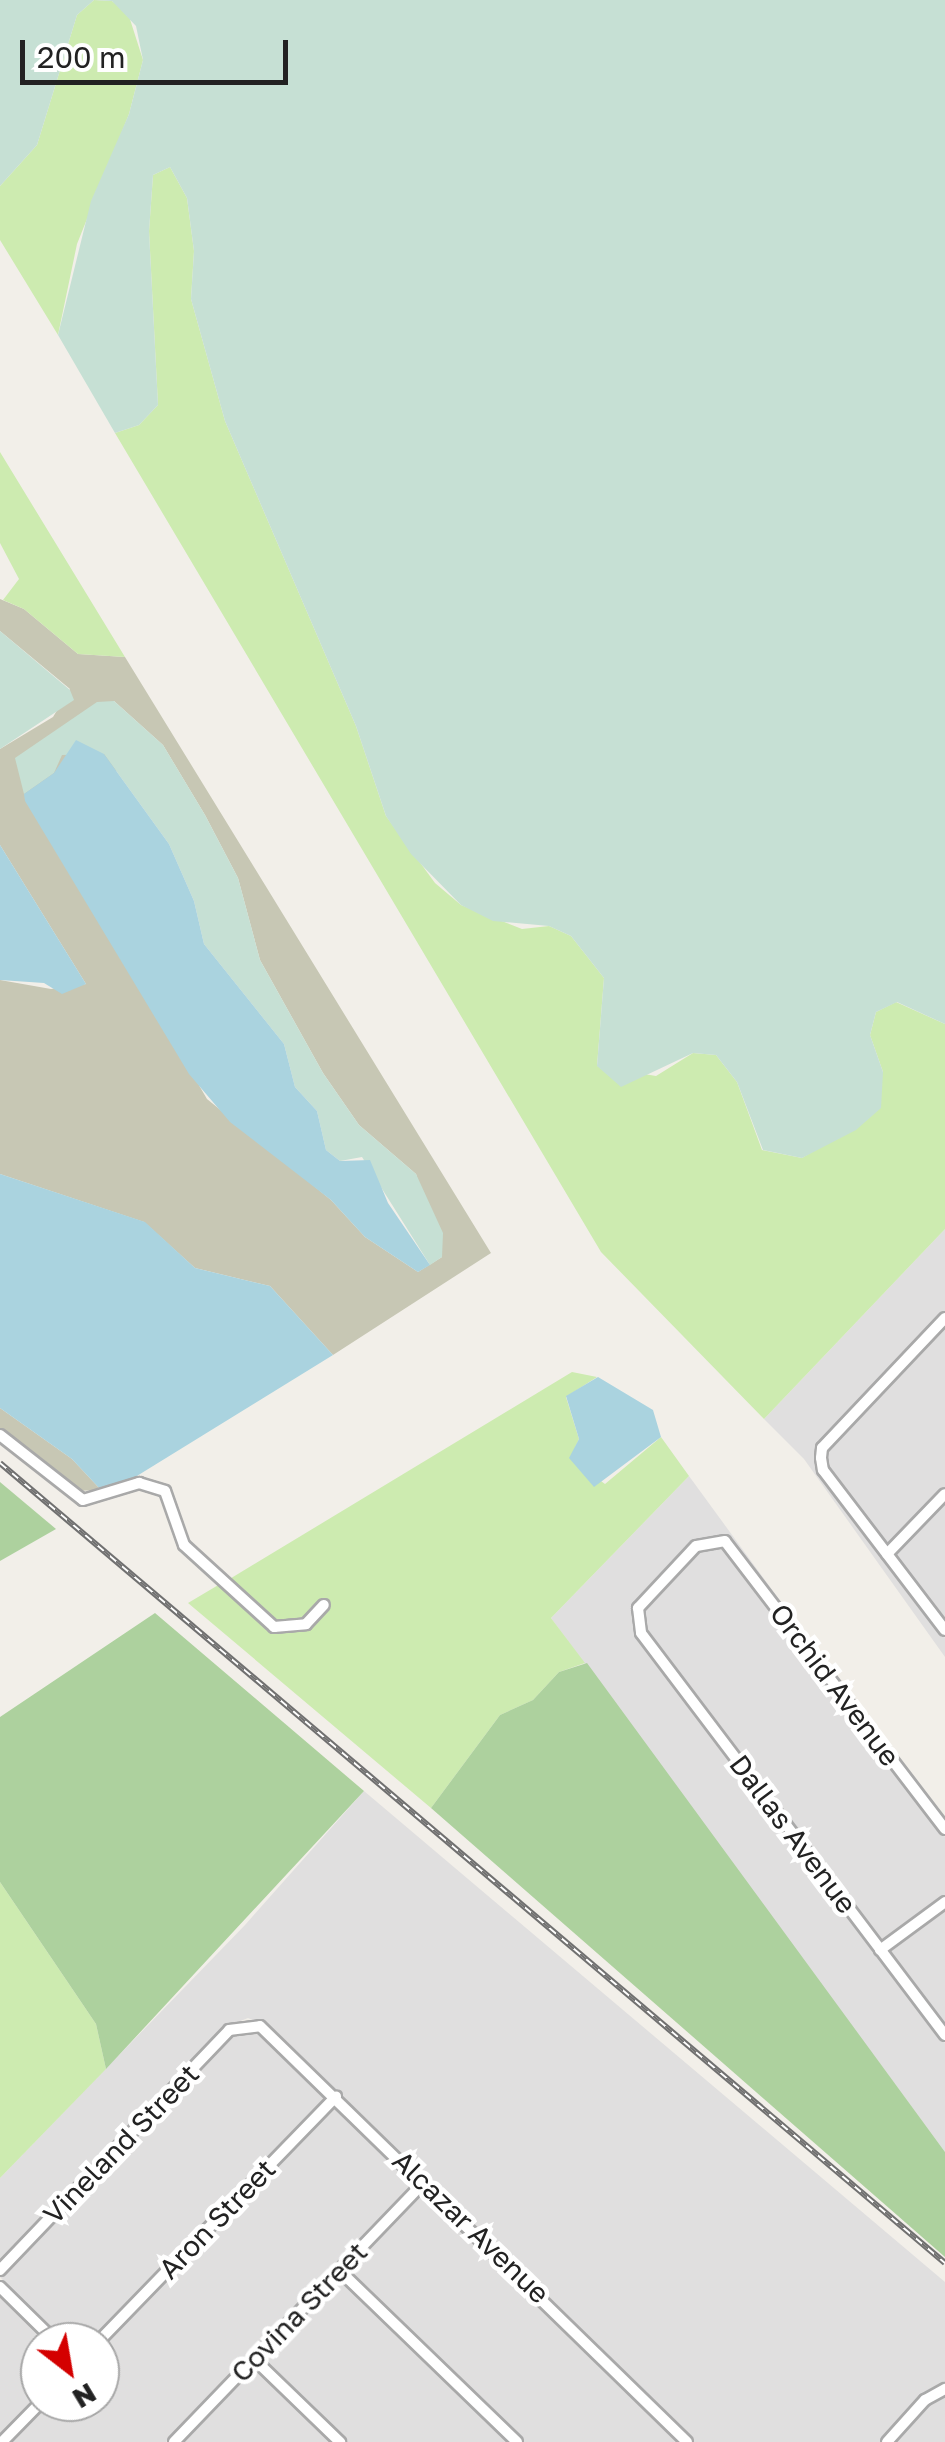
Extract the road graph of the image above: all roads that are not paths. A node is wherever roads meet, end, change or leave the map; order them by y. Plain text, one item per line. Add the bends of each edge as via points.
1 (945, 1318) edge
2 (0, 1435) edge
3 (945, 1494) edge
4 (887, 1554) junction
5 (324, 1605) dead end
6 (945, 1630) edge
7 (641, 1633) joint
8 (945, 1829) edge
9 (945, 1902) edge
10 (880, 1950) junction
11 (246, 2024) joint
12 (945, 2035) edge
13 (336, 2096) junction
14 (424, 2182) junction
15 (0, 2270) edge
16 (340, 2270) junction
17 (0, 2287) edge
18 (36, 2322) edge
19 (117, 2322) edge
20 (254, 2359) junction
21 (945, 2389) edge
22 (21, 2422) edge
23 (2, 2442) edge
24 (174, 2442) edge
25 (340, 2442) edge
26 (518, 2442) edge
27 (687, 2442) edge
28 (887, 2442) edge

1 - 4 street via 822,1448 823,1470
2 - 5 street via 83,1500 139,1483 165,1492 184,1545 274,1626 306,1624
3 - 4 street
4 - 6 street
7 - 8 street, Orchid Avenue via 638,1608 696,1546 724,1541
7 - 10 street, Dallas Avenue
9 - 10 street
10 - 12 street, Dallas Avenue
11 - 13 street, Alcazar Avenue via 272,2034
11 - 15 street, Vineland Street via 229,2030
13 - 14 street, Alcazar Avenue
13 - 19 street, Aron Street
14 - 16 street, Covina Street
14 - 27 street, Alcazar Avenue
16 - 20 street, Covina Street
16 - 26 street
17 - 18 street
20 - 24 street, Covina Street
20 - 25 street
21 - 28 street
22 - 23 street

